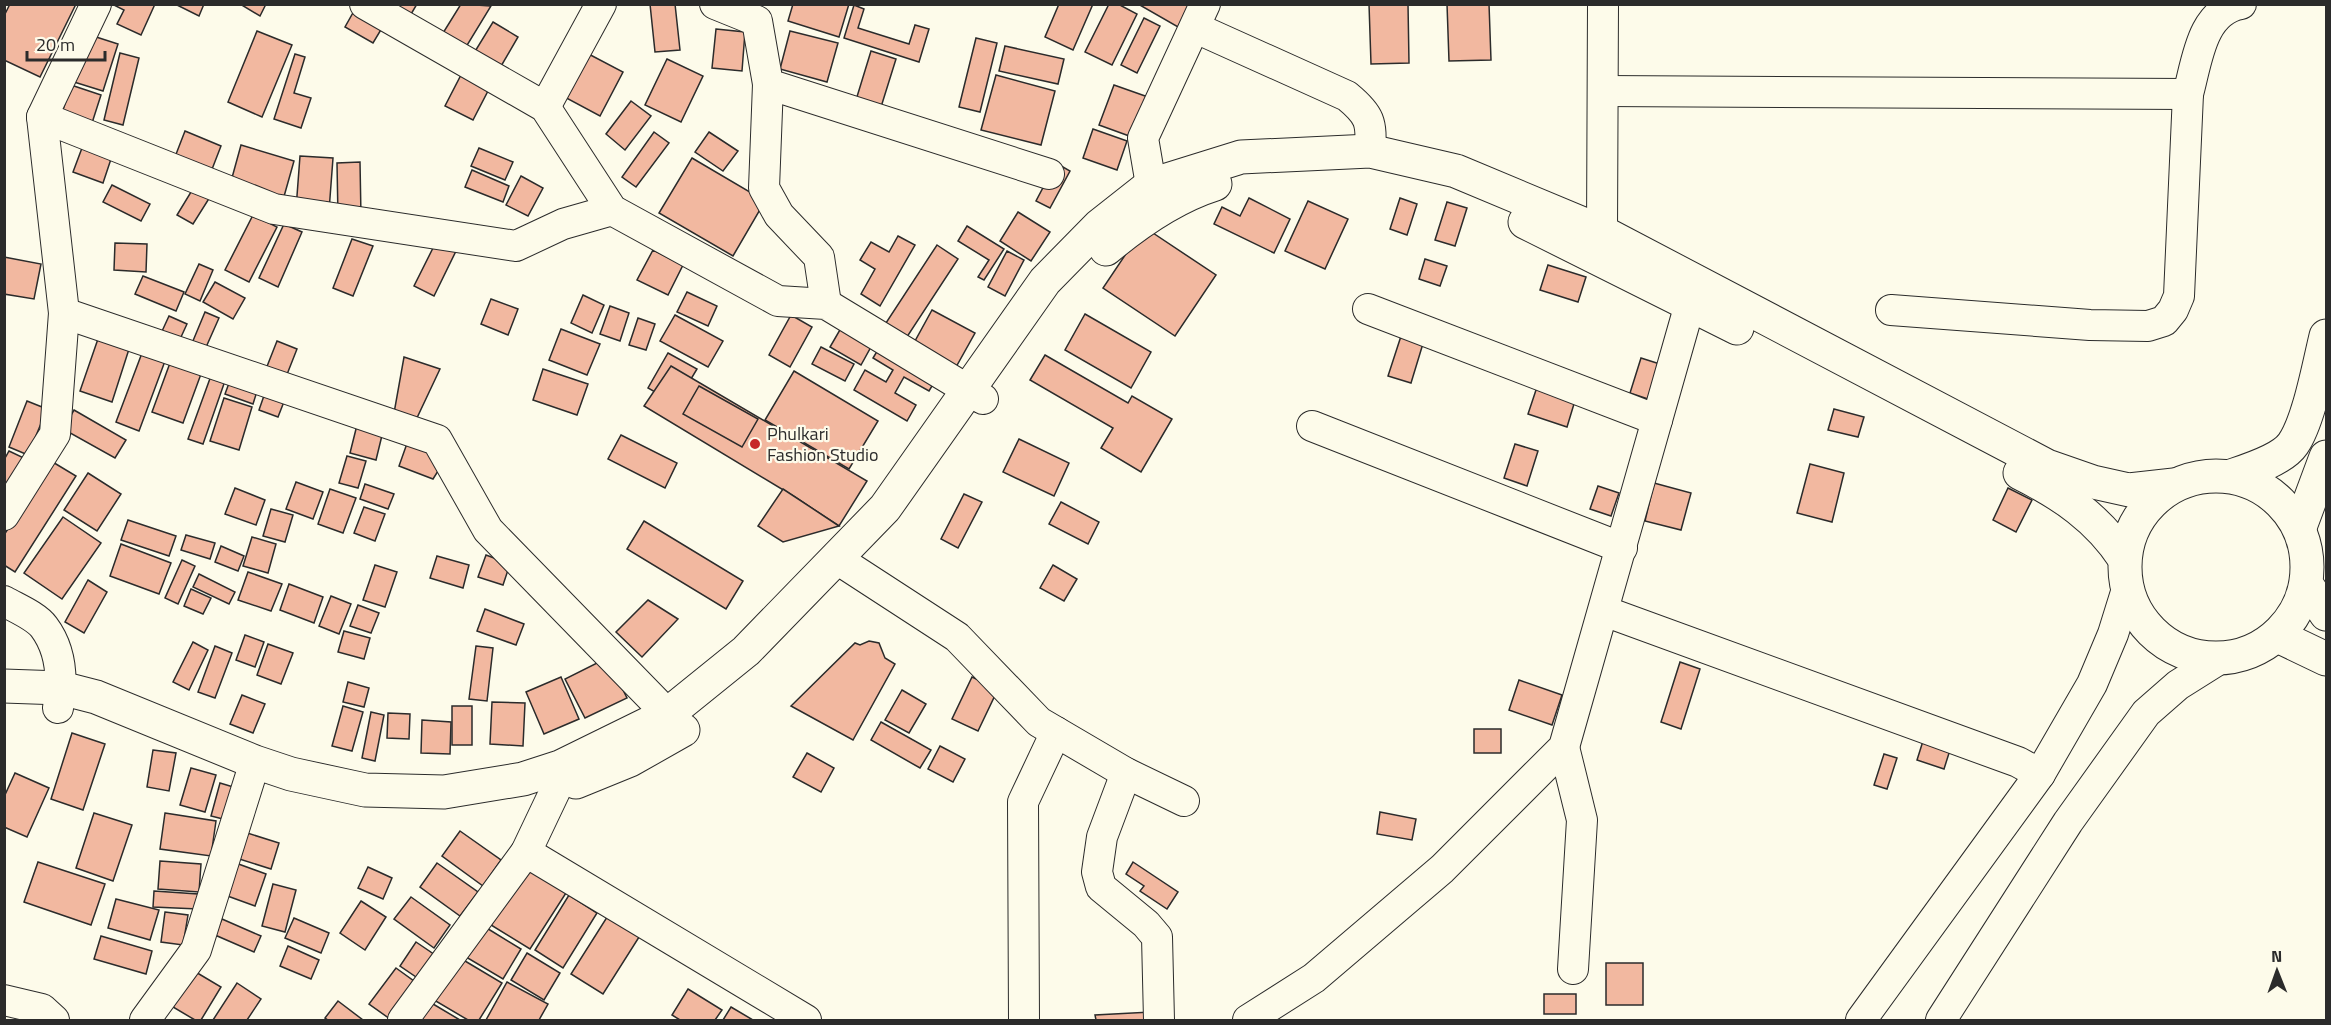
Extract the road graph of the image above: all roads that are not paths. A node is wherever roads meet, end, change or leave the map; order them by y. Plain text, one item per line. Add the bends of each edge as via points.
1 (96, 4) edge
2 (365, 4) edge
3 (601, 4) edge
4 (715, 4) edge
5 (1604, 4) edge
6 (2241, 4) edge
7 (1201, 16) edge
8 (768, 84) junction
9 (1603, 91) junction
10 (2188, 94) junction
11 (544, 107) junction
12 (42, 117) junction
13 (1370, 151) junction
14 (1049, 174) dead end
15 (1159, 195) junction
16 (612, 210) junction
17 (1602, 232) junction
18 (826, 304) junction
19 (1690, 304) junction
20 (1368, 309) dead end
21 (1891, 310) dead end
22 (64, 313) junction
23 (2326, 336) edge
24 (1817, 357) junction
25 (976, 395) junction
26 (1658, 420) junction
27 (1312, 426) dead end
28 (2326, 457) edge
29 (2231, 476) junction
30 (2174, 485) junction
31 (4, 515) edge
32 (2300, 528) junction
33 (1622, 548) junction
34 (845, 564) junction
35 (2126, 573) junction
36 (2307, 585) junction
37 (4, 600) edge
38 (1604, 611) junction
39 (2326, 614) edge
40 (2278, 636) junction
41 (2222, 658) junction
42 (2326, 659) edge
43 (4, 686) edge
44 (60, 698) junction
45 (4, 705) edge
46 (675, 722) junction
47 (1056, 732) junction
48 (1564, 747) junction
49 (252, 771) junction
50 (1126, 773) junction
51 (2040, 774) junction
52 (557, 779) junction
53 (1184, 801) dead end
54 (526, 852) junction
55 (1573, 969) dead end
56 (4, 1000) edge
57 (54, 1020) edge
58 (145, 1020) edge
59 (403, 1020) edge
60 (806, 1020) edge
61 (1024, 1020) edge
62 (1159, 1020) edge
63 (1248, 1020) edge
64 (1861, 1020) edge
65 (1941, 1020) edge

1 - 12 street
2 - 11 street
3 - 11 street
4 - 8 street via 757,21
5 - 9 street
6 - 10 street via 2232,6 2207,27
7 - 13 street via 1347,96 1364,110 1372,126
7 - 15 street via 1143,138
8 - 14 street
8 - 18 street via 764,188 779,215 819,257
9 - 10 street
9 - 17 street
10 - 21 street via 2178,296 2164,321 2148,326 2090,325
11 - 16 street
12 - 16 street via 274,209 516,246 563,224
12 - 22 street
13 - 15 main road via 1241,157
13 - 17 main road via 1456,171
15 - 19 main road via 1259,172 1352,167 1395,174 1447,189 1512,216
15 - 25 main road via 1127,231 1086,266
16 - 18 street via 778,301
17 - 24 main road
18 - 25 street
19 - 24 main road
19 - 26 street
20 - 26 street
22 - 31 street via 55,434
22 - 46 street via 437,440 488,530
23 - 29 main road via 2293,445 2263,465
24 - 30 main road via 2047,466 2129,490
24 - 35 main road via 2084,511 2110,536
25 - 34 main road via 896,521
26 - 33 street
27 - 33 street
28 - 32 main road
29 - 30 main road via 2202,476
29 - 32 main road via 2260,486 2283,503
30 - 35 main road via 2150,503 2133,527
32 - 36 main road via 2308,556
33 - 38 street
34 - 46 main road via 764,661
34 - 47 street via 957,637 1039,722
35 - 41 main road via 2139,618 2161,641 2190,655
35 - 51 street via 2114,634 2092,684
36 - 39 main road
36 - 40 main road via 2296,613
37 - 44 street via 43,625 59,658
38 - 48 street
38 - 51 street via 2018,762
40 - 41 main road via 2253,651
40 - 42 main road
41 - 65 street via 2178,685 2146,713 2068,822
43 - 44 main road
44 - 45 main road
44 - 49 main road via 96,697
46 - 52 main road via 630,760
47 - 50 street
47 - 61 street via 1023,802
48 - 55 street via 1582,820
48 - 63 street via 1442,869 1314,978
49 - 52 main road via 365,790 401,792 444,792
49 - 58 street via 196,950
50 - 53 street
50 - 62 street via 1102,837 1097,872 1101,887 1157,937
51 - 64 street
52 - 54 street
54 - 59 street
54 - 60 street
56 - 57 street via 42,1009

